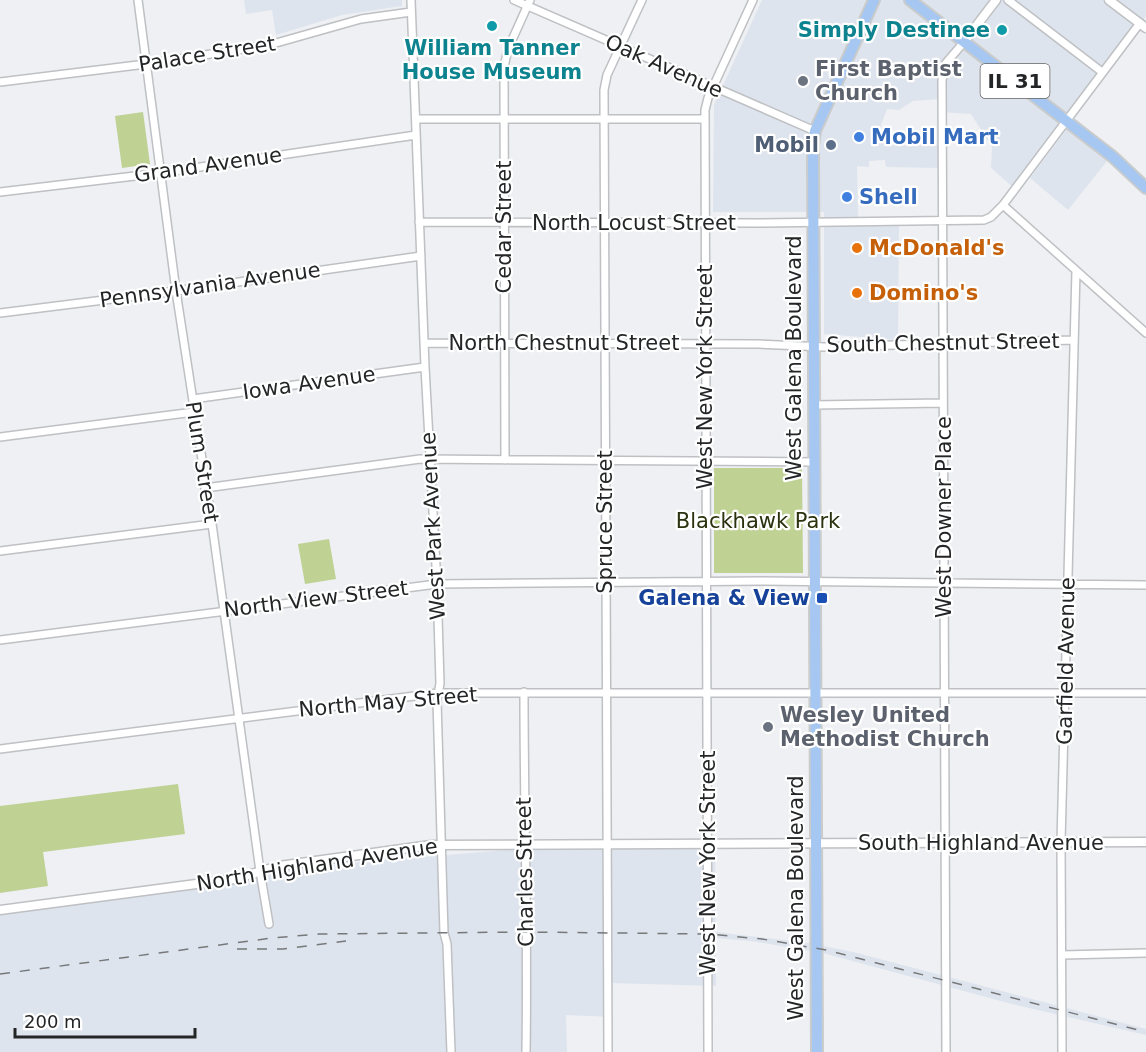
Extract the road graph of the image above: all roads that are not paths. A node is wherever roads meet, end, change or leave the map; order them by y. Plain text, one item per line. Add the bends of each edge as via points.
1 (138, 0) edge
2 (411, 0) edge
3 (514, 0) edge
4 (642, 0) edge
5 (753, 0) edge
6 (874, 0) edge
7 (910, 0) edge
8 (996, 0) edge
9 (1008, 0) edge
10 (1109, 0) edge
11 (529, 3) edge
12 (411, 12) junction
13 (1146, 16) edge
14 (1143, 26) edge
15 (964, 42) junction
16 (620, 47) junction
17 (146, 64) junction
18 (1102, 72) junction
19 (0, 82) edge
20 (713, 87) junction
21 (416, 119) junction
22 (504, 119) junction
23 (604, 119) junction
24 (705, 119) junction
25 (1066, 121) junction
26 (815, 131) junction
27 (416, 135) junction
28 (160, 173) junction
29 (1146, 188) edge
30 (0, 192) edge
31 (1003, 205) junction
32 (942, 221) junction
33 (419, 222) junction
34 (504, 222) junction
35 (604, 222) junction
36 (705, 223) junction
37 (813, 223) junction
38 (421, 256) junction
39 (1076, 271) junction
40 (176, 291) junction
41 (0, 313) edge
42 (1146, 333) edge
43 (1074, 340) junction
44 (504, 342) junction
45 (424, 343) junction
46 (604, 343) junction
47 (705, 344) junction
48 (943, 344) junction
49 (813, 345) junction
50 (425, 367) junction
51 (193, 399) junction
52 (943, 403) junction
53 (813, 405) junction
54 (194, 412) junction
55 (0, 437) edge
56 (430, 459) junction
57 (505, 460) junction
58 (604, 460) junction
59 (706, 460) junction
60 (814, 462) junction
61 (205, 488) junction
62 (212, 524) junction
63 (0, 551) edge
64 (815, 581) junction
65 (605, 582) junction
66 (706, 582) junction
67 (437, 584) junction
68 (944, 584) junction
69 (1067, 584) junction
70 (1146, 585) edge
71 (224, 610) junction
72 (0, 640) edge
73 (524, 692) junction
74 (607, 692) junction
75 (707, 692) junction
76 (814, 692) junction
77 (438, 693) junction
78 (944, 693) junction
79 (1065, 693) junction
80 (1146, 693) edge
81 (239, 717) junction
82 (0, 749) edge
83 (1146, 842) edge
84 (945, 843) junction
85 (1061, 843) junction
86 (524, 844) junction
87 (607, 844) junction
88 (708, 844) junction
89 (816, 844) junction
90 (441, 845) junction
91 (260, 871) junction
92 (0, 910) edge
93 (269, 924) dead end
94 (1146, 953) edge
95 (1062, 955) junction
96 (451, 1052) edge
97 (526, 1052) edge
98 (608, 1052) edge
99 (708, 1052) edge
100 (817, 1052) edge
101 (946, 1052) edge
102 (1062, 1052) edge

1 - 17 street, Plum Street
2 - 12 street, West Park Avenue
3 - 11 street, Oak Avenue
4 - 16 street, Spruce Street
5 - 20 street, West New York Street
6 - 26 main road, West Galena Boulevard
7 - 15 main road, IL 31
8 - 15 street, West Downer Place
9 - 18 street
10 - 14 street
11 - 16 street, Oak Avenue
11 - 22 street, Cedar Street via 505,58
12 - 17 street, Palace Street via 361,19 269,45
12 - 21 street, West Park Avenue
13 - 14 street
14 - 18 street
15 - 25 main road, IL 31
15 - 32 street, West Downer Place via 943,70
16 - 20 street, Oak Avenue
16 - 23 street, Spruce Street via 605,82
17 - 19 street, Palace Street
17 - 28 street, Plum Street
18 - 25 street
20 - 24 street, West New York Street
20 - 26 street, Oak Avenue
21 - 22 street
21 - 27 street, West Park Avenue
22 - 23 street
22 - 34 street, Cedar Street
23 - 24 street
23 - 35 street, Spruce Street
24 - 36 street, West New York Street
25 - 29 main road, IL 31
25 - 31 street
26 - 37 main road, West Galena Boulevard
27 - 28 street, Grand Avenue
27 - 33 street, West Park Avenue
28 - 30 street, Grand Avenue
28 - 40 street, Plum Street
31 - 32 street, North Locust Street via 984,220
31 - 39 street
32 - 37 street, North Locust Street
32 - 48 street, West Downer Place
33 - 34 street, North Locust Street
33 - 38 street, West Park Avenue
34 - 35 street, North Locust Street
34 - 44 street, Cedar Street
35 - 36 street, North Locust Street
35 - 46 street, Spruce Street
36 - 37 street, North Locust Street
36 - 47 street, West New York Street
37 - 49 main road, West Galena Boulevard
38 - 40 street, Pennsylvania Avenue
38 - 45 street, West Park Avenue
39 - 42 street
39 - 43 street, Garfield Avenue
40 - 41 street, Pennsylvania Avenue
40 - 51 street, Plum Street
43 - 48 street, South Chestnut Street
43 - 69 street, Garfield Avenue
44 - 45 street, North Chestnut Street
44 - 46 street, North Chestnut Street
44 - 57 street, Cedar Street
45 - 50 street, West Park Avenue
46 - 47 street, North Chestnut Street
46 - 58 street, Spruce Street
47 - 49 street, North Chestnut Street
47 - 59 street, West New York Street
48 - 49 street, South Chestnut Street
48 - 52 street, West Downer Place
49 - 53 main road, West Galena Boulevard
50 - 51 street, Iowa Avenue
50 - 56 street, West Park Avenue
51 - 54 street, Plum Street
52 - 53 street
52 - 68 street, West Downer Place
53 - 60 main road, West Galena Boulevard
54 - 55 street
54 - 61 street, Plum Street
56 - 57 street
56 - 61 street
56 - 67 street, West Park Avenue
57 - 58 street
58 - 59 street
58 - 65 street, Spruce Street
59 - 60 street
59 - 66 street, West New York Street
60 - 64 main road, West Galena Boulevard
61 - 62 street, Plum Street
62 - 63 street
62 - 71 street, Plum Street
64 - 66 street, North View Street
64 - 68 street, North View Street
64 - 76 main road, West Galena Boulevard
65 - 66 street, North View Street
65 - 67 street, North View Street
65 - 74 street, Spruce Street
66 - 75 street, West New York Street
67 - 71 street, North View Street
67 - 77 street, West Park Avenue
68 - 69 street, North View Street
68 - 78 street, West Downer Place
69 - 70 street, North View Street
69 - 79 street, Garfield Avenue
71 - 72 street, North View Street
71 - 81 street, Plum Street
73 - 74 street, North May Street
73 - 77 street, North May Street
73 - 86 street, Charles Street
74 - 75 street, North May Street
74 - 87 street, Spruce Street
75 - 76 street, North May Street
75 - 88 street, West New York Street
76 - 78 street, North May Street
76 - 89 main road, West Galena Boulevard
77 - 81 street, North May Street
77 - 90 street, West Park Avenue
78 - 79 street, North May Street
78 - 84 street, West Downer Place
79 - 80 street, North May Street
79 - 85 street, Garfield Avenue
81 - 82 street, North May Street
81 - 91 street, Plum Street
83 - 85 street, South Highland Avenue
84 - 85 street, South Highland Avenue
84 - 89 street, South Highland Avenue
84 - 101 street, West Downer Place
85 - 95 street, Garfield Avenue
86 - 87 street, North Highland Avenue
86 - 90 street, North Highland Avenue
86 - 97 street, Charles Street
87 - 88 street, North Highland Avenue
87 - 98 street, Spruce Street
88 - 89 street, North Highland Avenue
88 - 99 street, West New York Street
89 - 100 main road, West Galena Boulevard
90 - 91 street, North Highland Avenue
90 - 96 street, West Park Avenue
91 - 92 street, North Highland Avenue via 234,879
91 - 93 street, Plum Street
94 - 95 street
95 - 102 street, Garfield Avenue

